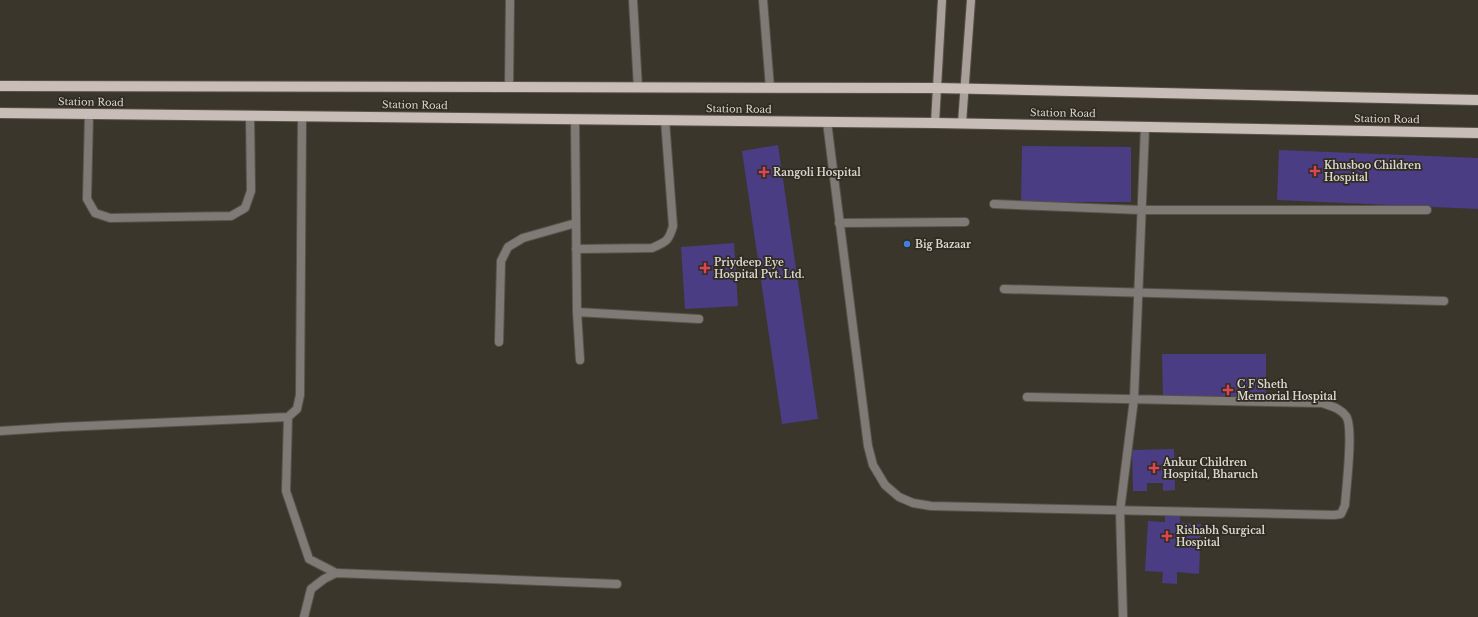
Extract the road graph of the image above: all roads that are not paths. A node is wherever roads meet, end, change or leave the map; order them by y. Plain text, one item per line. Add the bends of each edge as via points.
1 (510, 0) edge
2 (633, 0) edge
3 (763, 0) edge
4 (942, 0) edge
5 (971, 0) edge
6 (0, 86) edge
7 (509, 87) junction
8 (638, 88) junction
9 (770, 88) junction
10 (937, 88) junction
11 (964, 89) junction
12 (1478, 100) edge
13 (0, 113) edge
14 (89, 114) junction
15 (250, 116) junction
16 (302, 116) junction
17 (575, 119) junction
18 (666, 120) junction
19 (827, 122) junction
20 (935, 123) junction
21 (962, 123) junction
22 (1145, 127) junction
23 (1478, 133) edge
24 (994, 204) dead end
25 (1141, 210) junction
26 (1427, 210) dead end
27 (965, 222) dead end
28 (576, 223) junction
29 (839, 223) junction
30 (576, 249) junction
31 (1004, 289) dead end
32 (1138, 293) junction
33 (1444, 301) dead end
34 (577, 312) junction
35 (699, 319) dead end
36 (498, 342) dead end
37 (580, 360) dead end
38 (1027, 397) dead end
39 (1134, 399) junction
40 (288, 417) junction
41 (0, 431) edge
42 (1120, 510) junction
43 (336, 573) junction
44 (617, 584) dead end
45 (304, 617) edge
46 (1123, 617) edge

1 - 7 street
2 - 8 street
3 - 9 street
4 - 10 main road
5 - 11 main road
6 - 7 main road, Station Road
7 - 8 main road, Station Road
8 - 9 main road, Station Road
9 - 10 main road, Station Road
10 - 11 main road, Station Road
10 - 20 main road
11 - 12 main road, Station Road
11 - 21 main road
13 - 14 main road, Station Road
14 - 15 main road, Station Road
14 - 15 street via 87,199 95,213 110,218 231,216 245,208 251,191
15 - 16 main road, Station Road
16 - 17 main road, Station Road
16 - 40 street via 300,395 298,409
17 - 18 main road, Station Road
17 - 28 street
18 - 19 main road, Station Road
18 - 30 street via 673,226 670,238 652,248
19 - 20 main road, Station Road
19 - 29 street
20 - 21 main road, Station Road
21 - 22 main road, Station Road
22 - 23 main road, Station Road
22 - 25 street
24 - 25 street
25 - 26 street
25 - 32 street
27 - 29 street
28 - 30 street
28 - 36 street via 523,238 508,247 501,261
29 - 42 street via 868,446 873,465 885,485 899,497 931,506
30 - 34 street
31 - 32 street
32 - 33 street
32 - 39 street
34 - 35 street
34 - 37 street
38 - 39 street
39 - 42 street
39 - 42 street via 1322,403 1338,408 1347,417 1350,432 1345,505 1341,514 1334,515
40 - 41 street
40 - 43 street via 286,491 309,559
42 - 46 street
43 - 44 street
43 - 45 street via 311,589

